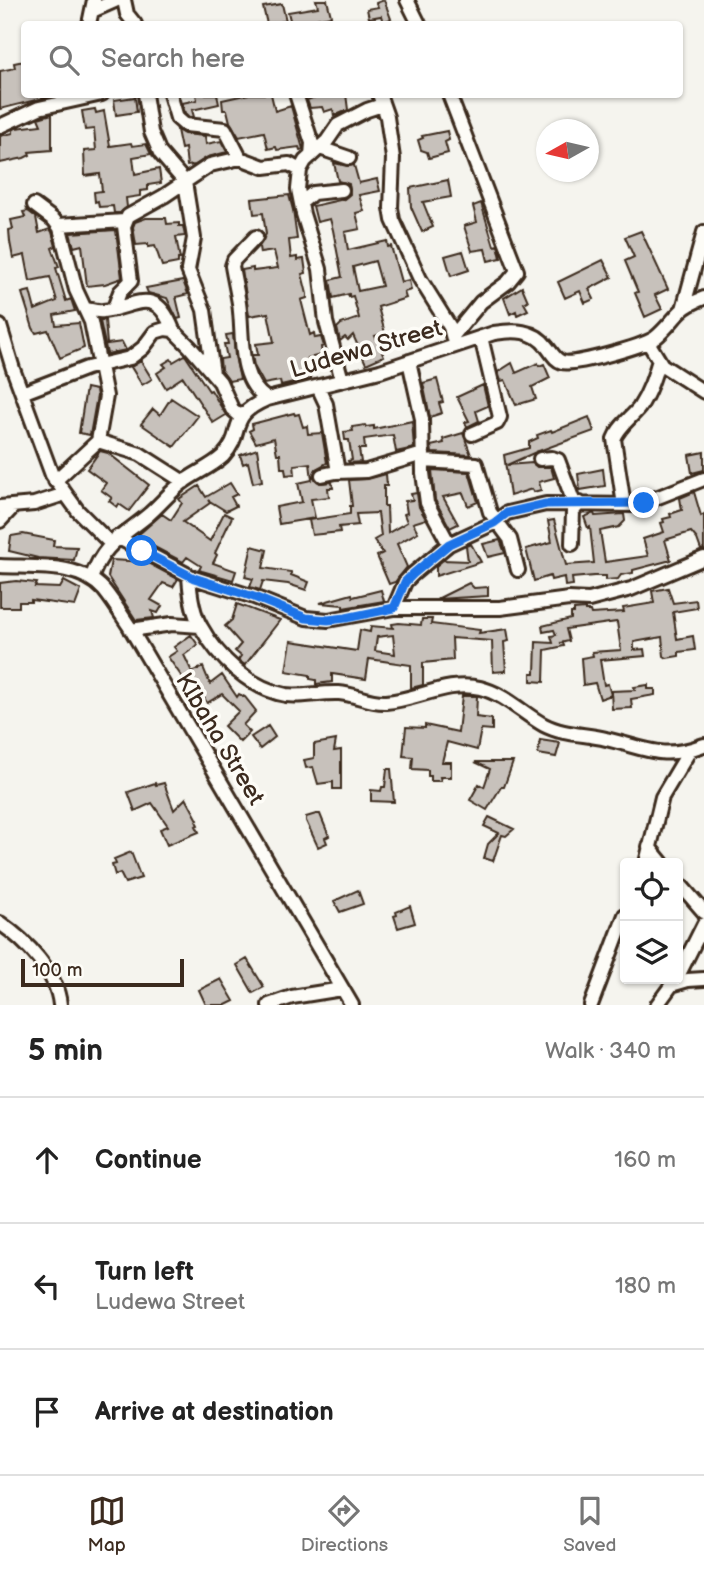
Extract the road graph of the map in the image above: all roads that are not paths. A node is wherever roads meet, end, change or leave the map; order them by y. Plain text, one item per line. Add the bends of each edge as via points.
1 (117, 0) edge
2 (124, 0) edge
3 (407, 0) edge
4 (93, 6) edge
5 (133, 21) edge
6 (418, 21) edge
7 (66, 98) edge
8 (146, 98) edge
9 (171, 98) edge
10 (297, 98) edge
11 (451, 98) edge
12 (48, 100) edge
13 (381, 100) edge
14 (0, 126) edge
15 (316, 152) junction
16 (240, 158) junction
17 (349, 158) dead end
18 (300, 170) junction
19 (185, 182) junction
20 (342, 190) dead end
21 (301, 203) junction
22 (34, 205) dead end
23 (125, 221) junction
24 (58, 225) junction
25 (704, 232) edge
26 (256, 237) dead end
27 (704, 298) edge
28 (114, 308) junction
29 (86, 309) junction
30 (683, 309) junction
31 (0, 326) edge
32 (173, 330) junction
33 (481, 337) junction
34 (454, 342) junction
35 (648, 342) junction
36 (659, 360) junction
37 (409, 361) junction
38 (100, 366) junction
39 (213, 374) junction
40 (342, 380) junction
41 (318, 387) junction
42 (704, 392) edge
43 (22, 393) junction
44 (267, 399) junction
45 (240, 416) junction
46 (472, 434) dead end
47 (98, 441) junction
48 (423, 458) junction
49 (540, 459) dead end
50 (338, 472) junction
51 (322, 475) dead end
52 (704, 479) edge
53 (55, 481) junction
54 (184, 482) junction
55 (65, 494) junction
56 (577, 503) junction
57 (624, 505) junction
58 (7, 507) edge
59 (0, 521) edge
60 (497, 521) junction
61 (113, 540) junction
62 (449, 544) junction
63 (572, 544) dead end
64 (704, 558) edge
65 (0, 566) edge
66 (518, 570) dead end
67 (189, 576) junction
68 (91, 579) junction
69 (394, 608) junction
70 (200, 626) junction
71 (131, 630) junction
72 (699, 745) edge
73 (649, 847) junction
74 (647, 858) edge
75 (658, 858) edge
76 (683, 887) edge
77 (704, 912) edge
78 (623, 921) edge
79 (0, 923) edge
80 (704, 924) edge
81 (683, 967) edge
82 (704, 979) edge
83 (683, 980) edge
84 (672, 984) edge
85 (342, 989) junction
86 (60, 1005) edge
87 (269, 1005) edge
88 (352, 1005) edge
89 (591, 1005) edge
90 (657, 1005) edge

1 - 4 street
2 - 5 street
3 - 6 street
7 - 12 street
8 - 19 street via 160,153
9 - 16 street via 179,121 225,130
10 - 15 street
11 - 34 street via 517,271 481,302
12 - 14 street
13 - 15 street via 341,122
13 - 34 street via 393,158 393,220
15 - 17 street
15 - 18 street
16 - 18 street via 264,167 289,164
16 - 19 street via 210,165
18 - 21 street
19 - 23 street
19 - 39 street via 194,238 188,270 204,310
20 - 21 street via 313,193
21 - 40 street via 320,269
22 - 24 street
23 - 24 street
23 - 28 street via 131,281
24 - 29 street
25 - 30 street
26 - 44 street via 232,266 247,370 254,387
27 - 30 street, Ludewa Street
28 - 29 street via 102,312
28 - 32 street via 147,302 164,312
29 - 38 street
30 - 35 street, Ludewa Street
31 - 43 street
32 - 38 street via 158,330 130,358
32 - 39 street
33 - 34 street, Ludewa Street
33 - 35 street, Ludewa Street via 511,330 526,333 542,341 557,359 570,363
33 - 46 street via 500,417 497,423
34 - 37 street, Ludewa Street
35 - 36 street
36 - 42 street
36 - 57 street via 648,394 614,439
37 - 40 street, Ludewa Street
37 - 48 street via 422,419
38 - 43 street
38 - 47 street via 106,396
39 - 45 street
40 - 41 street, Ludewa Street
41 - 44 street, Ludewa Street
41 - 50 street via 326,404
43 - 53 street
44 - 45 street, Ludewa Street
45 - 54 street via 222,456
47 - 53 street
47 - 54 street via 140,454
48 - 50 street via 366,471
48 - 60 street via 476,464
48 - 62 street via 427,503
49 - 56 street via 558,460
50 - 51 street
52 - 57 street via 644,503
53 - 55 street
54 - 61 street
55 - 58 street
55 - 61 street via 90,525
56 - 57 street
56 - 60 street via 526,508
56 - 63 street
58 - 59 street
60 - 62 street
60 - 66 street via 514,548
61 - 67 street
61 - 68 street
62 - 69 street via 405,582
64 - 69 street via 631,589 590,600 500,608
65 - 68 street via 62,569
67 - 69 street via 306,618 337,619
67 - 70 street
68 - 71 street, KIbaha Street
70 - 71 street via 172,624
70 - 72 street via 224,658 267,690 300,696 353,694 386,702 470,686 500,696 551,728 656,753
71 - 85 street, KIbaha Street
72 - 73 street via 662,797
73 - 74 street
73 - 75 street
76 - 77 street
78 - 89 street
79 - 86 street via 46,970
80 - 81 street
82 - 83 street
84 - 90 street
85 - 87 street
85 - 88 street, KIbaha Street

